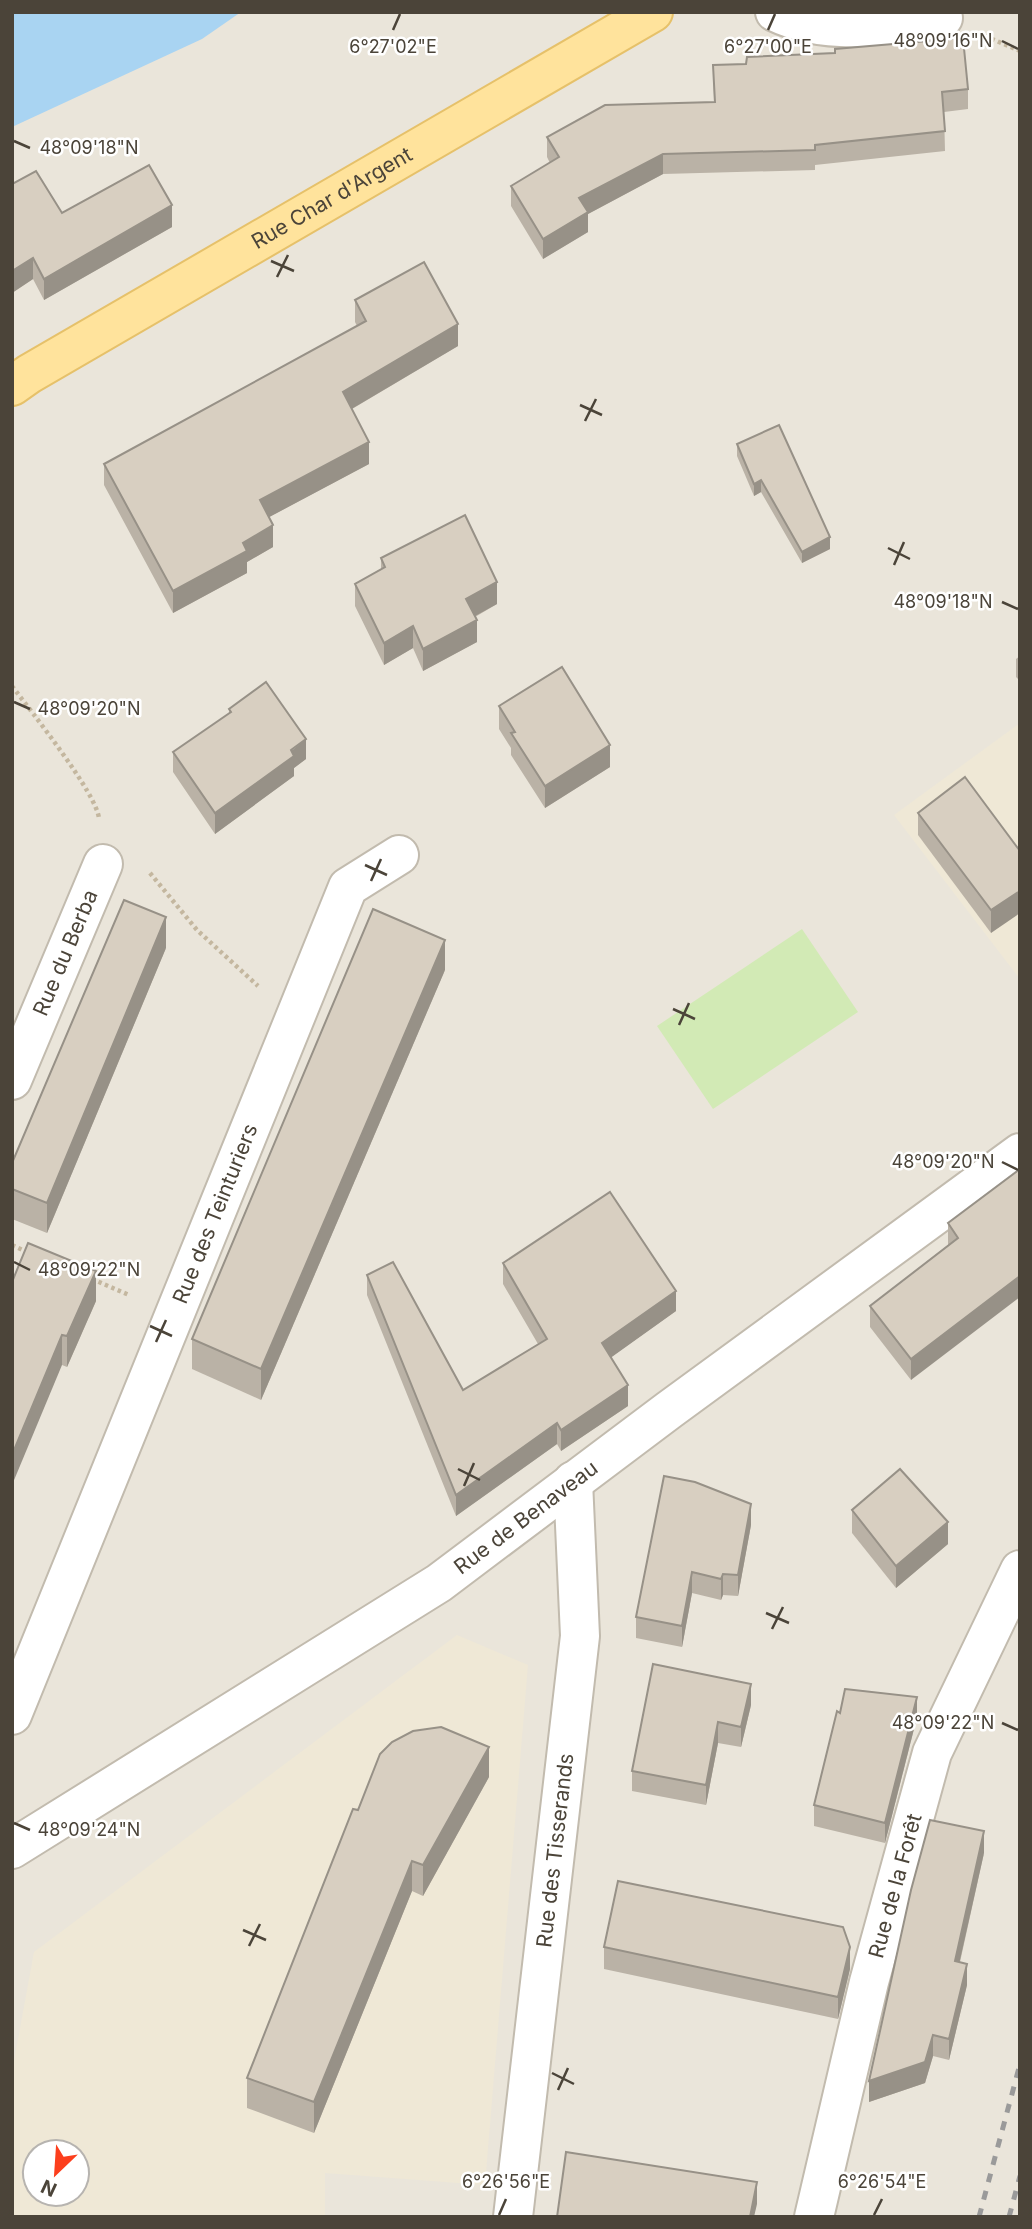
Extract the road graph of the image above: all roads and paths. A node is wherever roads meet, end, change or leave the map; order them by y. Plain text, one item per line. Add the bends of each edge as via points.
1 (653, 12) edge
2 (775, 12) edge
3 (943, 18) dead end
4 (12, 386) edge
5 (12, 685) edge
6 (73, 770) dead end
7 (99, 810) dead end
8 (107, 820) dead end
9 (398, 855) dead end
10 (103, 864) dead end
11 (148, 870) dead end
12 (294, 1019) junction
13 (12, 1080) edge
14 (1020, 1153) edge
15 (12, 1245) edge
16 (37, 1256) edge
17 (88, 1277) edge
18 (175, 1314) junction
19 (573, 1481) junction
20 (1020, 1570) edge
21 (12, 1715) edge
22 (12, 1849) edge
23 (513, 2217) edge
24 (814, 2217) edge

1 - 4 main road, Rue Char d'Argent
2 - 3 street via 796,22 869,29
5 - 6 path
7 - 8 path
9 - 12 street, Rue des Teinturiers via 348,887
10 - 13 street, Rue du Berba
11 - 12 path via 197,930
12 - 18 street, Rue des Teinturiers
14 - 19 street, Rue de Benaveau
15 - 16 path
17 - 18 path
18 - 21 street, Rue des Teinturiers
19 - 22 street, Rue de Benaveau via 439,1583
19 - 23 street, Rue des Tisserands via 580,1636
20 - 24 street, Rue de la Forêt via 932,1753 869,1982

